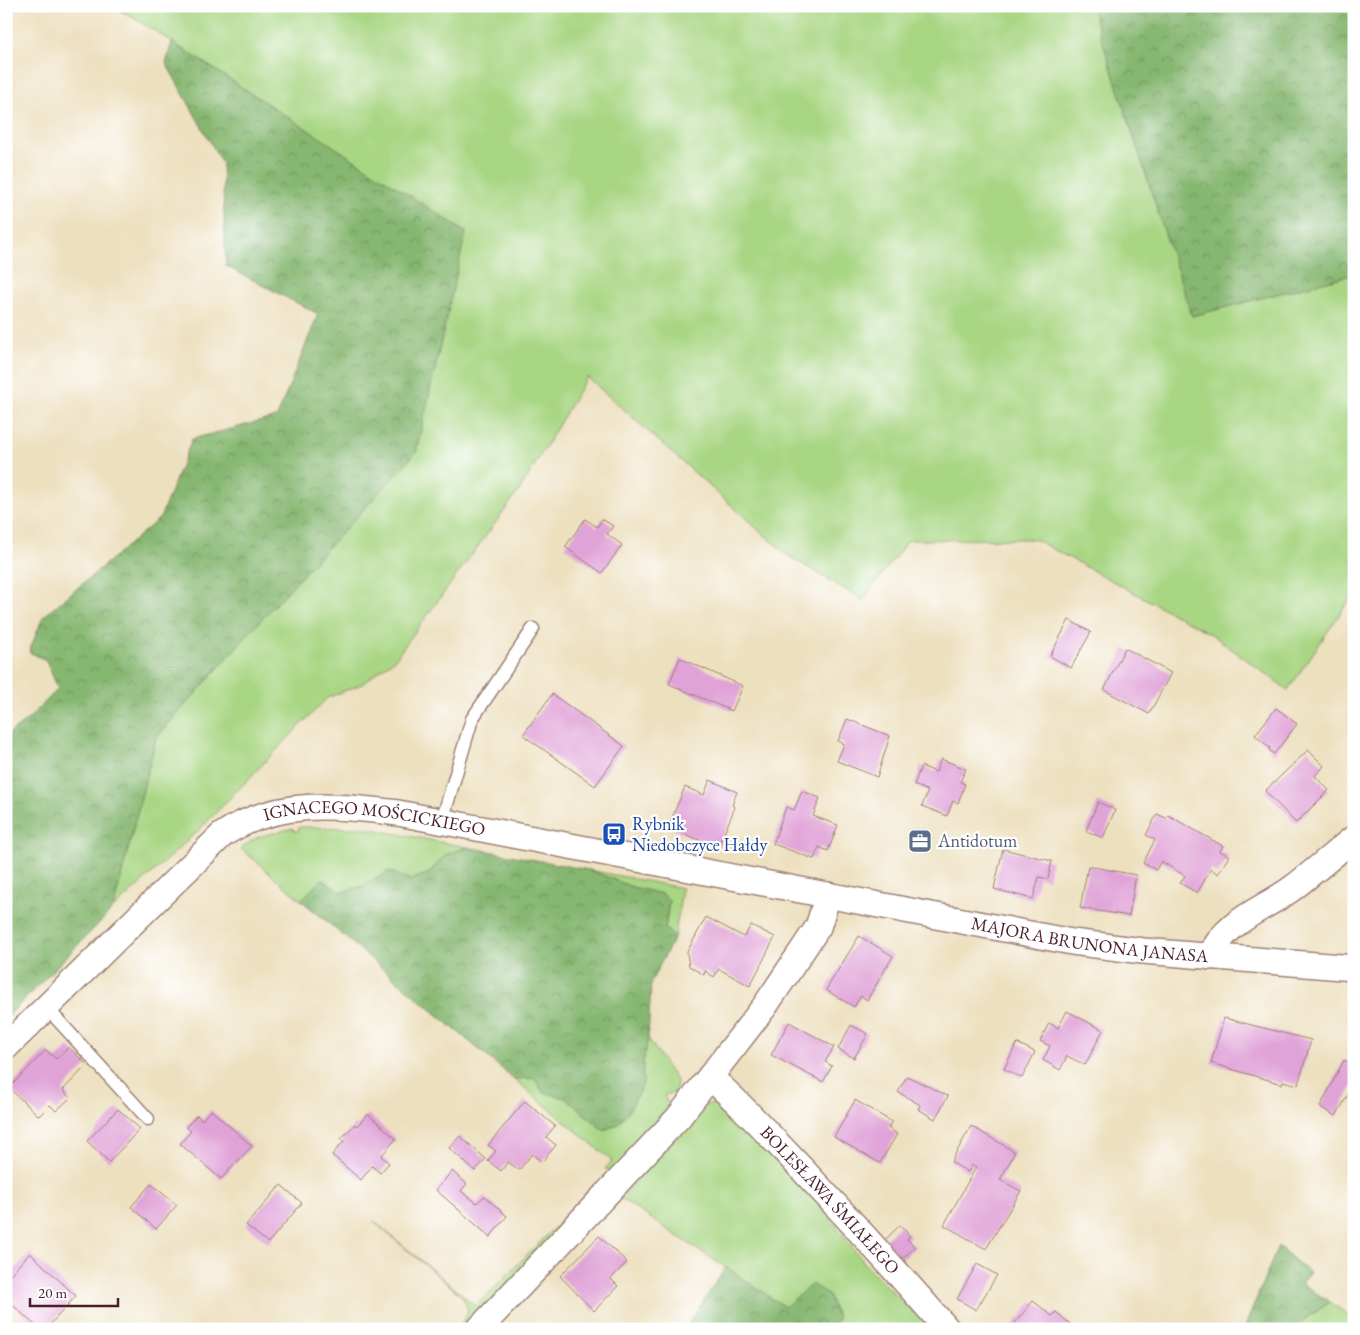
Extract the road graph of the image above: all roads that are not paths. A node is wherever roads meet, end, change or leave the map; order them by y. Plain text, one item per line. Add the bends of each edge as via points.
1 (533, 629) dead end
2 (442, 821) junction
3 (1354, 838) edge
4 (828, 895) junction
5 (1210, 957) junction
6 (1354, 968) edge
7 (46, 1008) junction
8 (6, 1047) edge
9 (710, 1077) junction
10 (148, 1119) dead end
11 (479, 1329) edge
12 (946, 1329) edge

1 - 2 lane via 472,720
2 - 4 street, IGNACEGO MOŚCICKIEGO
2 - 7 street, IGNACEGO MOŚCICKIEGO via 352,807 307,806 252,818 222,835 204,851
3 - 5 street via 1293,888 1236,924 1217,943
4 - 5 street, MAJORA BRUNONA JANASA via 1072,942
4 - 9 street via 818,928 765,1006
5 - 6 street, MAJORA BRUNONA JANASA
7 - 8 street, IGNACEGO MOŚCICKIEGO
7 - 10 lane
9 - 11 street via 647,1152
9 - 12 street, BOLESŁAWA ŚMIAŁEGO via 811,1178

